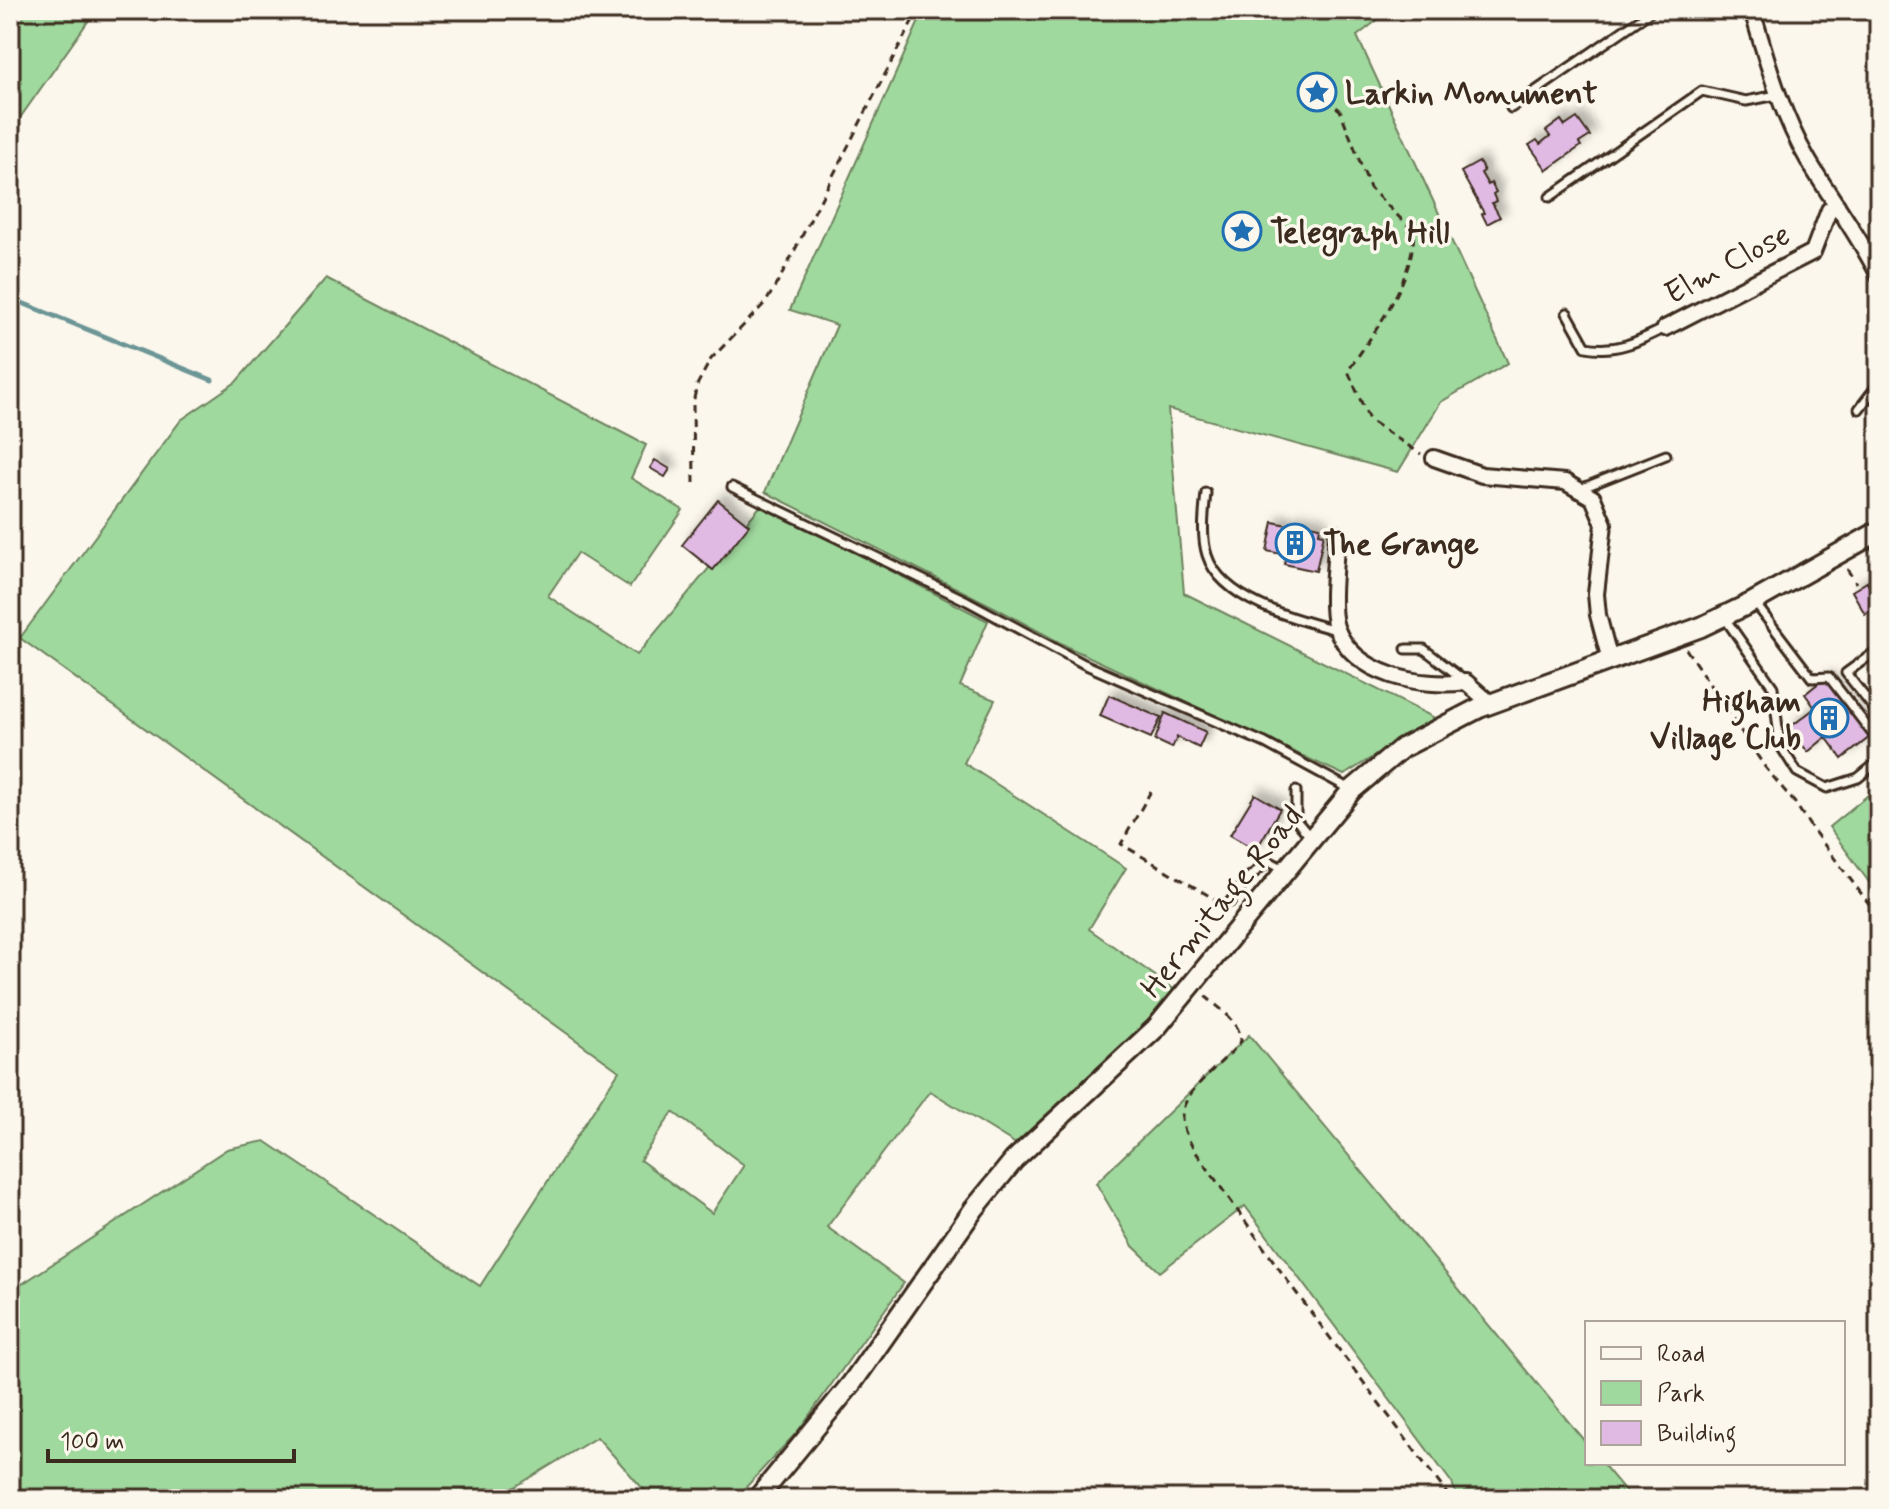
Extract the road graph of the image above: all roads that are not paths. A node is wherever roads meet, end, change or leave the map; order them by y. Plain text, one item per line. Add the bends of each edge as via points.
1 (1653, 10) edge
2 (1752, 10) edge
3 (1777, 95) junction
4 (1511, 108) dead end
5 (1550, 197) dead end
6 (1837, 205) junction
7 (1879, 276) edge
8 (1567, 313) dead end
9 (1665, 328) joint
10 (1879, 383) edge
11 (1859, 409) dead end
12 (1666, 455) dead end
13 (1434, 458) road end
14 (732, 487) dead end
15 (1580, 489) junction
16 (1206, 493) dead end
17 (1879, 531) edge
18 (1337, 533) dead end
19 (1753, 602) junction
20 (1724, 616) junction
21 (1338, 630) junction
22 (1406, 649) dead end
23 (1879, 649) edge
24 (1610, 660) junction
25 (1466, 682) junction
26 (1491, 704) junction
27 (1879, 715) edge
28 (1879, 742) edge
29 (1879, 761) edge
30 (1352, 790) junction
31 (1296, 791) dead end
32 (1311, 838) junction
33 (1284, 869) junction
34 (1230, 902) road end
35 (757, 1499) edge

1 - 4 lane
2 - 3 street
3 - 5 lane via 1746,101 1702,91
3 - 6 street
6 - 7 street
6 - 9 street, Elm Close via 1829,210 1813,252
8 - 9 lane via 1586,347 1596,349 1635,343
10 - 11 lane
12 - 15 lane
13 - 15 street via 1482,475 1555,481
14 - 30 lane via 1084,664 1265,743
15 - 24 street via 1595,502 1604,524 1596,594
16 - 21 lane via 1206,554 1217,577 1238,593 1293,618
17 - 19 street, Hermitage Road
18 - 21 street
19 - 20 street, Hermitage Road
19 - 28 lane via 1812,678 1829,677
20 - 24 street, Hermitage Road
20 - 29 lane via 1773,687 1780,745 1797,772 1827,788 1858,778
21 - 25 street via 1372,667 1434,684
22 - 25 lane via 1424,649
23 - 27 lane via 1846,673
24 - 26 street, Hermitage Road
25 - 26 street
26 - 30 street, Hermitage Road via 1402,748
30 - 32 street, Hermitage Road
31 - 32 lane via 1296,820
32 - 33 street, Hermitage Road
33 - 34 lane via 1269,861
33 - 35 street, Hermitage Road via 1156,1028 1014,1160 852,1383

